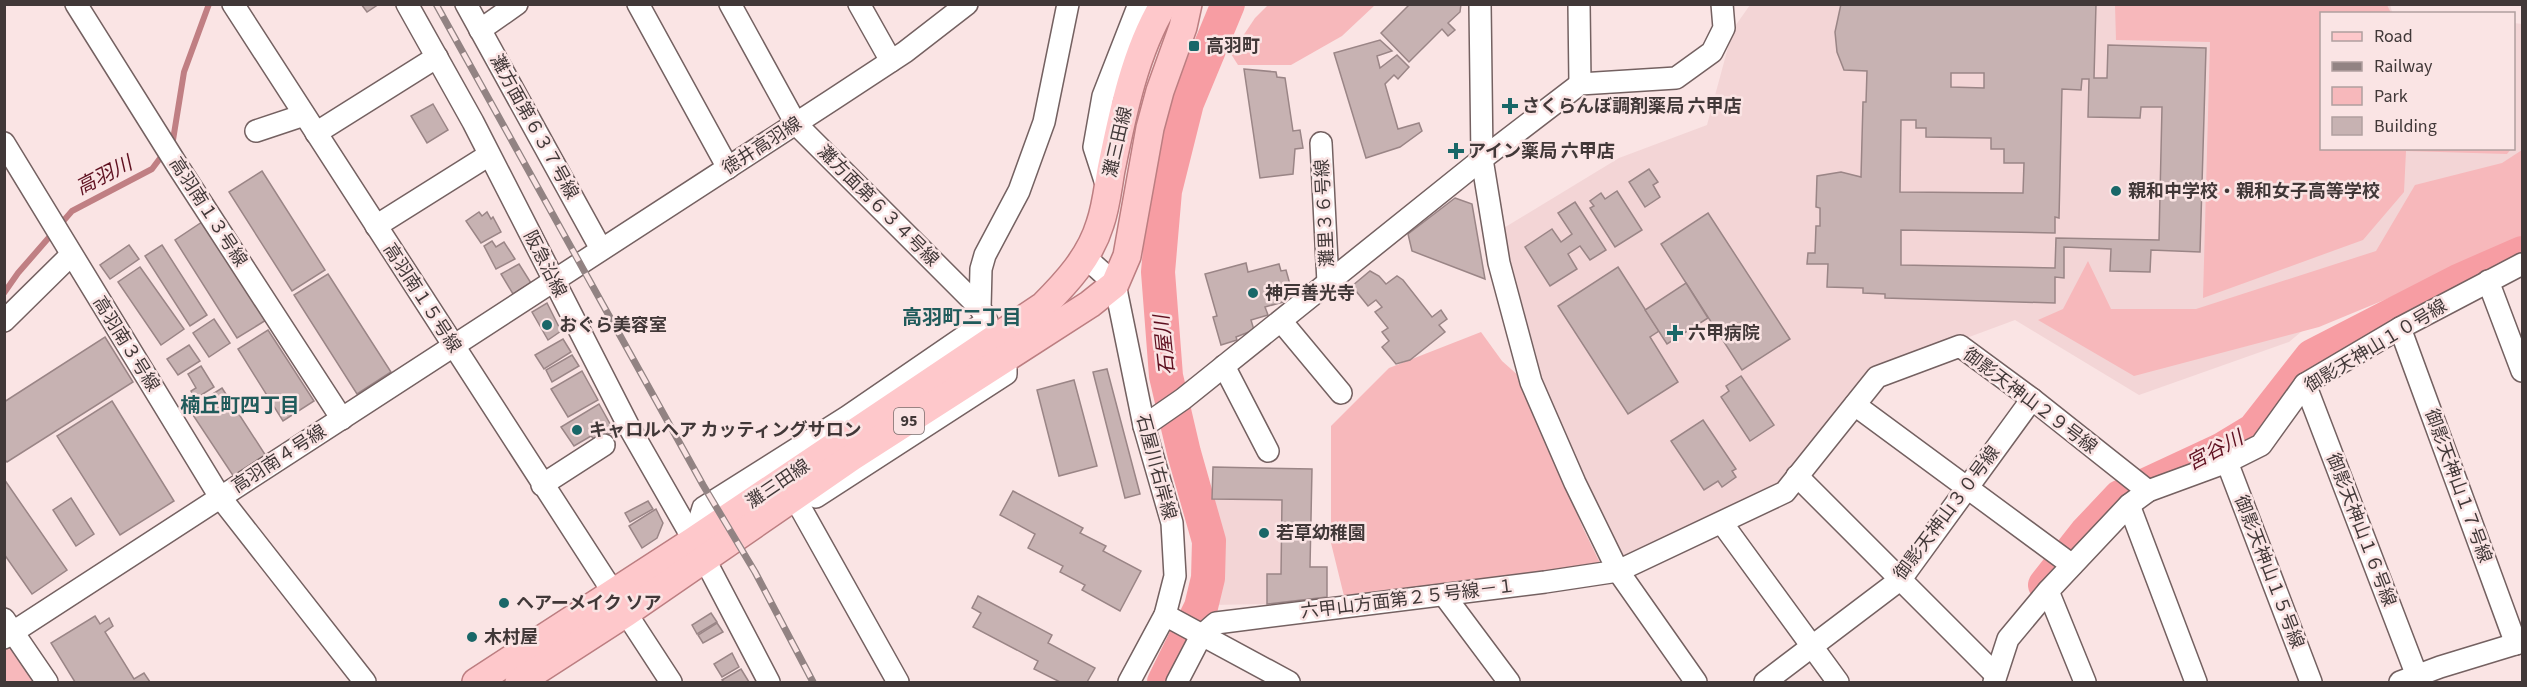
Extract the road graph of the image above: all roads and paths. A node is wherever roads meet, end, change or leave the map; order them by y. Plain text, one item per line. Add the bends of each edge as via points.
1 (76, 4) edge
2 (233, 4) edge
3 (407, 4) edge
4 (466, 4) edge
5 (517, 4) edge
6 (638, 4) edge
7 (730, 4) edge
8 (859, 4) edge
9 (967, 4) edge
10 (1068, 4) edge
11 (1188, 4) edge
12 (1480, 4) edge
13 (1579, 4) edge
14 (1722, 4) edge
15 (1153, 9) edge
16 (480, 30) junction
17 (437, 57) junction
18 (891, 61) junction
19 (1580, 84) junction
20 (304, 115) junction
21 (796, 124) junction
22 (256, 131) dead end
23 (316, 133) junction
24 (4, 143) edge
25 (1321, 143) dead end
26 (489, 155) junction
27 (1482, 159) junction
28 (728, 168) junction
29 (376, 226) junction
30 (601, 249) junction
31 (71, 255) junction
32 (1085, 257) junction
33 (2523, 264) edge
34 (2488, 280) junction
35 (554, 282) junction
36 (1328, 283) junction
37 (1114, 284) junction
38 (4, 321) edge
39 (1281, 321) junction
40 (2400, 328) junction
41 (993, 331) junction
42 (454, 347) junction
43 (1224, 366) junction
44 (2523, 371) edge
45 (2305, 384) junction
46 (1341, 393) dead end
47 (2032, 399) junction
48 (1855, 405) junction
49 (342, 418) junction
50 (1152, 421) junction
51 (604, 444) dead end
52 (1268, 451) dead end
53 (2227, 462) junction
54 (1797, 476) junction
55 (542, 484) junction
56 (2142, 486) junction
57 (1967, 488) junction
58 (220, 497) junction
59 (2129, 505) junction
60 (801, 507) junction
61 (1722, 523) junction
62 (702, 555) junction
63 (2065, 560) junction
64 (1618, 571) junction
65 (1901, 579) junction
66 (2048, 591) junction
67 (1444, 595) junction
68 (619, 603) junction
69 (1165, 615) junction
70 (8, 630) edge
71 (1202, 636) junction
72 (2519, 643) edge
73 (1812, 647) junction
74 (1991, 672) edge
75 (2443, 675) edge
76 (535, 678) edge
77 (2409, 679) edge
78 (46, 682) edge
79 (365, 682) edge
80 (476, 682) edge
81 (671, 682) edge
82 (769, 682) edge
83 (898, 682) edge
84 (1129, 682) edge
85 (1177, 682) edge
86 (1289, 682) edge
87 (1509, 682) edge
88 (1696, 682) edge
89 (1764, 682) edge
90 (1838, 682) edge
91 (2085, 682) edge
92 (2196, 682) edge
93 (2311, 682) edge

1 - 49 street, 高羽南１３号線
2 - 20 street, 高羽南１５号線
3 - 17 street, 阪急沿線
4 - 16 street, 灘方面第６３７号線
5 - 16 street
6 - 28 street
7 - 21 street, 灘方面第６３４号線
8 - 18 street
9 - 18 street, 徳井高羽線
10 - 41 street via 1044,122 1019,191 981,269
11 - 37 main road, 灘三田線 / 95 via 1160,91 1142,165 1127,256
12 - 27 street
13 - 19 street
14 - 19 street via 1724,28 1712,52 1676,78
15 - 32 main road, 灘三田線 / 95 via 1124,111 1100,224
16 - 30 street, 灘方面第６３７号線
17 - 23 street
17 - 26 street, 阪急沿線
18 - 21 street, 徳井高羽線
19 - 27 street
20 - 22 street
20 - 23 street, 高羽南１５号線
21 - 28 street, 徳井高羽線
21 - 41 street, 灘方面第６３４号線
23 - 29 street, 高羽南１５号線
24 - 31 street, 高羽南３号線
25 - 36 street, 灘里３６号線
26 - 29 street
26 - 35 street, 阪急沿線
27 - 36 street
27 - 64 street via 1499,263 1531,382
28 - 30 street, 徳井高羽線
29 - 42 street, 高羽南１５号線
30 - 35 street, 徳井高羽線
31 - 38 street
31 - 58 street, 高羽南３号線
32 - 37 street
32 - 41 main road, 灘三田線 / 95 via 1043,306
33 - 34 street, 御影天神山１０号線
34 - 40 street, 御影天神山１０号線
34 - 44 street
35 - 42 street, 高羽南４号線
35 - 62 street, 阪急沿線 via 629,427
36 - 39 street
37 - 41 main road, 灘三田線 / 95 via 1090,304
37 - 50 street, 石屋川右岸線
39 - 43 street
39 - 46 street
40 - 45 street, 御影天神山１０号線
40 - 72 street, 御影天神山１７号線
41 - 60 street via 1006,374
41 - 62 main road, 灘三田線 / 95 via 852,457
41 - 62 street via 703,508
42 - 49 street, 高羽南４号線
42 - 55 street, 高羽南１５号線
43 - 50 street
43 - 52 street
45 - 53 street, 御影天神山１０号線 via 2261,445
45 - 77 street, 御影天神山１６号線
47 - 48 street, 御影天神山２９号線 via 1960,346 1877,377
47 - 56 street, 御影天神山２９号線
47 - 57 street, 御影天神山３０号線
48 - 54 street, 御影天神山２９号線
48 - 57 street
49 - 58 street, 高羽南４号線
50 - 69 street, 石屋川右岸線 via 1172,523 1175,576
51 - 55 street
53 - 56 street, 御影天神山１０号線
53 - 93 street, 御影天神山１５号線
54 - 61 street, 御影天神山２９号線 via 1785,492
54 - 65 street
55 - 68 street, 高羽南１５号線
56 - 59 street, 御影天神山１０号線
57 - 63 street
57 - 65 street, 御影天神山３０号線
58 - 70 street, 高羽南４号線
58 - 79 street, 高羽南３号線
59 - 63 street, 御影天神山１０号線
59 - 92 street
60 - 62 street
60 - 83 street
61 - 64 street, 御影天神山２９号線
61 - 73 street
62 - 68 main road, 灘三田線 / 95
62 - 82 street, 阪急沿線
63 - 66 street, 御影天神山１０号線
64 - 67 street, 六甲山方面第２５号線－１
64 - 88 street
65 - 73 street, 御影天神山３０号線
65 - 74 street
66 - 74 street, 御影天神山１０号線 via 2008,639
66 - 91 street
67 - 71 street, 六甲山方面第２５号線－１ via 1216,623
67 - 87 street
68 - 76 main road, 灘三田線 / 95
68 - 80 main road, 灘三田線 / 95
68 - 81 street, 高羽南１５号線
69 - 71 street
69 - 84 street, 石屋川右岸線
70 - 78 street
71 - 85 street
71 - 86 street
72 - 75 street
73 - 89 street, 御影天神山３０号線
73 - 90 street
75 - 77 street

